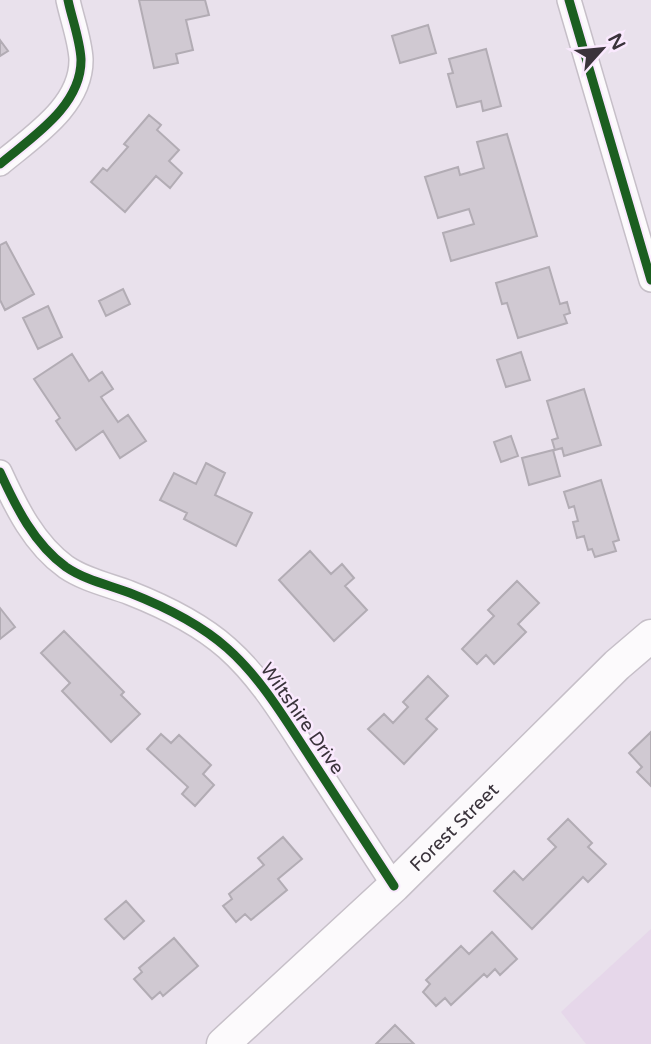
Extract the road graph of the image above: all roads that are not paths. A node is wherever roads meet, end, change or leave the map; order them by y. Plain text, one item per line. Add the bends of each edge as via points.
1 (68, 0) edge
2 (569, 0) edge
3 (0, 163) edge
4 (651, 280) edge
5 (0, 472) edge
6 (651, 636) edge
7 (394, 886) junction
8 (223, 1044) edge

1 - 3 street via 81,60 75,88 61,110
2 - 4 street
5 - 7 street, Wiltshire Drive via 26,523 64,565 167,611 236,656 280,710
6 - 7 main road, Forest Street
7 - 8 main road, Forest Street

